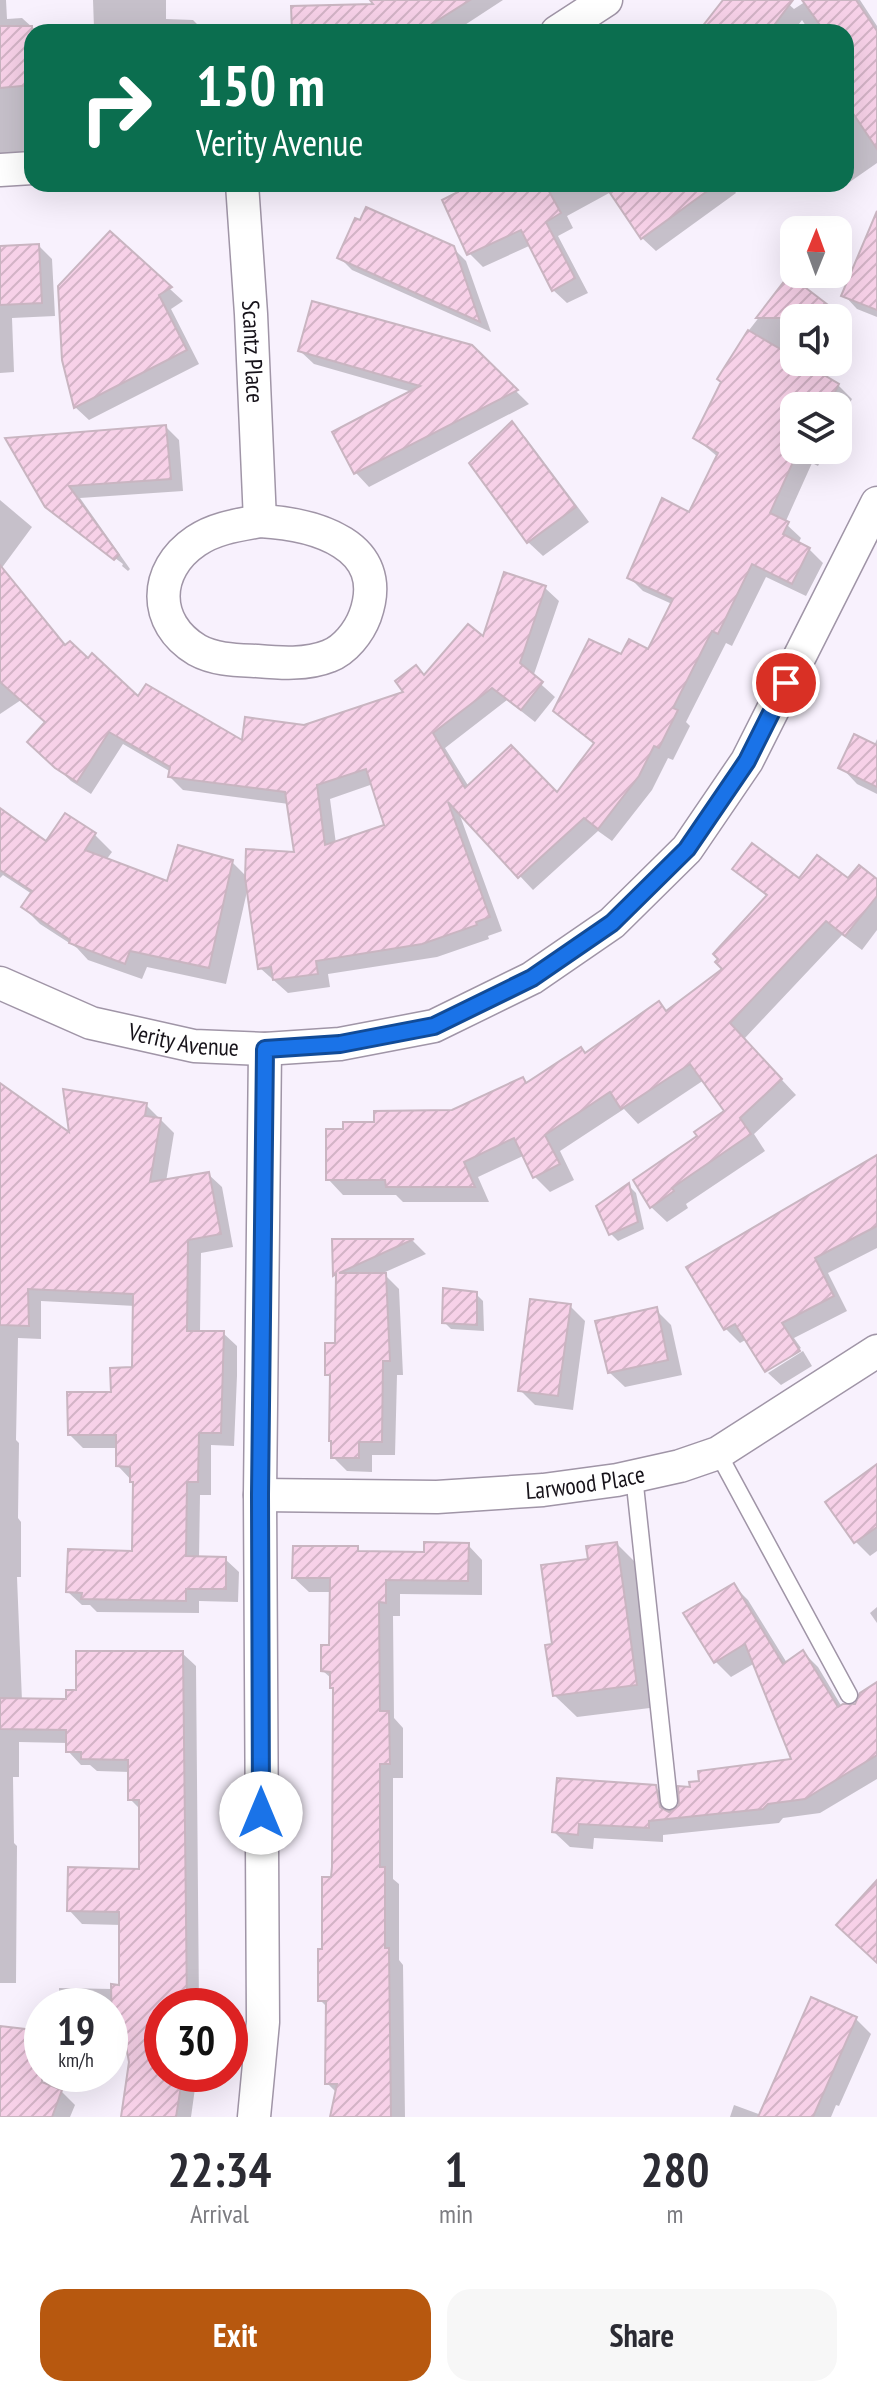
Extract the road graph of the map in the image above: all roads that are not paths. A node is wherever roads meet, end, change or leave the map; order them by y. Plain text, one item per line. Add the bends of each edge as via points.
1 (606, 0) edge
2 (569, 24) edge
3 (24, 168) edge
4 (0, 170) edge
5 (243, 192) edge
6 (877, 503) edge
7 (260, 521) junction
8 (0, 983) edge
9 (265, 1049) junction
10 (877, 1351) edge
11 (718, 1453) junction
12 (634, 1476) junction
13 (260, 1495) junction
14 (849, 1695) dead end
15 (669, 1801) dead end
16 (254, 2117) edge

1 - 2 street
3 - 4 street
5 - 7 street, Scantz Place
6 - 9 street, Verity Avenue via 747,761 687,849 612,923 532,978 434,1026 340,1044
7 - 7 street via 311,527 334,537 349,547 368,574 364,620 332,656 306,662 226,659 184,642 166,619 162,601 177,559 197,540 226,527
8 - 9 street, Verity Avenue via 91,1023 194,1046
9 - 13 street
10 - 11 street, Larwood Place
11 - 12 street, Larwood Place
11 - 14 lane
12 - 13 street, Larwood Place via 543,1490 437,1497
12 - 15 lane
13 - 16 street via 263,2022

